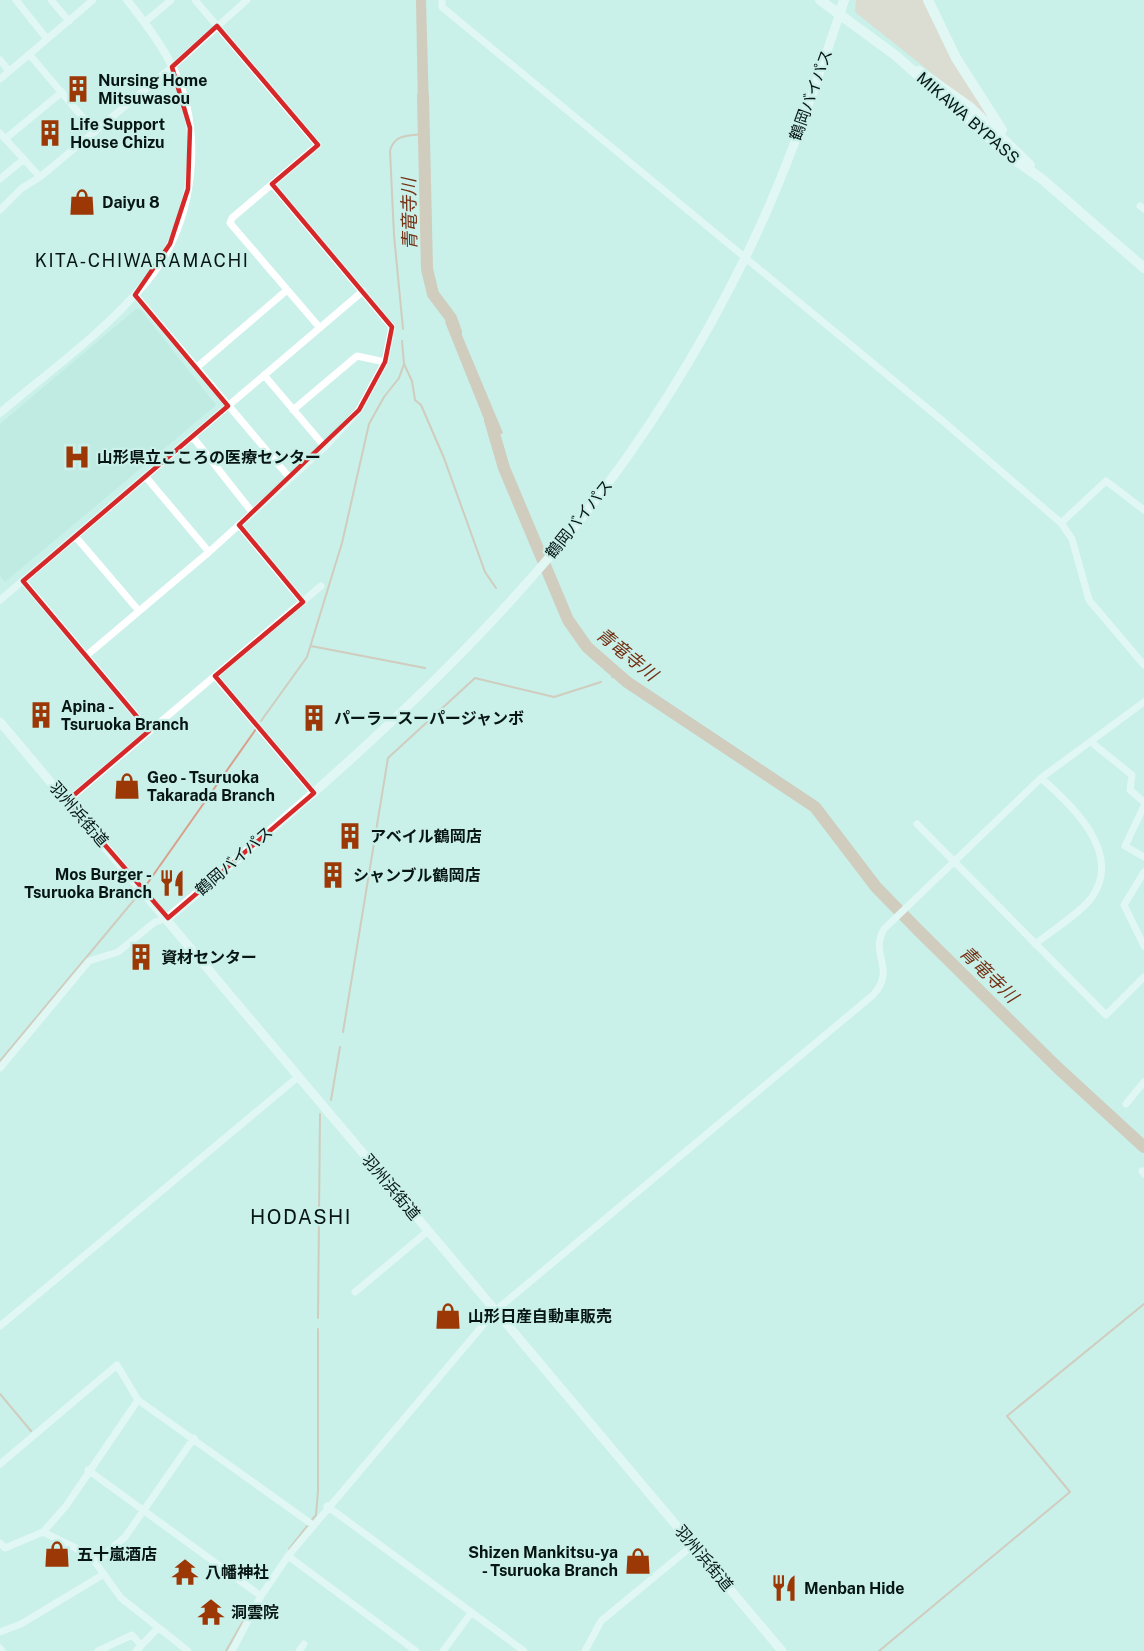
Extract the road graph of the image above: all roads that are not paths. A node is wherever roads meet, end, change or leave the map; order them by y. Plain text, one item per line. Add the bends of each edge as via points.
1 (16, 0) edge
2 (51, 0) edge
3 (93, 0) edge
4 (127, 0) edge
5 (171, 0) edge
6 (195, 0) edge
7 (247, 0) edge
8 (442, 0) edge
9 (820, 0) edge
10 (831, 0) edge
11 (844, 0) edge
12 (928, 0) edge
13 (840, 13) junction
14 (69, 21) junction
15 (145, 22) junction
16 (217, 26) junction
17 (47, 39) junction
18 (29, 54) junction
19 (895, 56) junction
20 (0, 60) edge
21 (172, 67) junction
22 (9, 71) junction
23 (0, 79) edge
24 (62, 92) junction
25 (95, 132) junction
26 (2, 136) edge
27 (1013, 146) junction
28 (24, 159) junction
29 (40, 177) junction
30 (0, 179) edge
31 (1042, 179) junction
32 (272, 184) junction
33 (0, 210) edge
34 (745, 259) junction
35 (1144, 268) edge
36 (287, 290) junction
37 (363, 291) junction
38 (135, 295) junction
39 (320, 328) junction
40 (384, 362) junction
41 (196, 368) junction
42 (264, 375) junction
43 (228, 406) junction
44 (293, 410) junction
45 (0, 412) edge
46 (192, 436) junction
47 (324, 447) junction
48 (145, 477) junction
49 (289, 477) junction
50 (1144, 510) edge
51 (252, 512) junction
52 (1061, 523) junction
53 (238, 525) junction
54 (75, 536) junction
55 (209, 552) junction
56 (23, 580) junction
57 (321, 586) dead end
58 (0, 600) edge
59 (303, 602) junction
60 (139, 611) junction
61 (86, 656) junction
62 (1144, 665) edge
63 (215, 676) junction
64 (1144, 702) edge
65 (0, 722) edge
66 (149, 731) junction
67 (1090, 742) junction
68 (1041, 778) junction
69 (314, 793) junction
70 (67, 801) junction
71 (1144, 804) edge
72 (917, 824) dead end
73 (1144, 857) edge
74 (956, 862) junction
75 (1144, 872) edge
76 (168, 918) junction
77 (1035, 944) junction
78 (1144, 946) edge
79 (1144, 976) edge
80 (0, 1068) edge
81 (298, 1077) junction
82 (1144, 1082) edge
83 (1126, 1104) dead end
84 (428, 1231) junction
85 (355, 1292) dead end
86 (495, 1311) junction
87 (0, 1326) edge
88 (138, 1400) junction
89 (194, 1438) junction
90 (0, 1464) edge
91 (88, 1470) junction
92 (327, 1506) junction
93 (142, 1511) junction
94 (311, 1523) junction
95 (43, 1532) junction
96 (0, 1543) edge
97 (693, 1545) junction
98 (288, 1556) junction
99 (96, 1562) junction
100 (104, 1574) junction
101 (259, 1594) junction
102 (471, 1613) junction
103 (158, 1628) junction
104 (0, 1632) edge
105 (304, 1644) dead end
106 (138, 1648) edge
107 (98, 1651) edge
108 (188, 1651) edge
109 (232, 1651) edge
110 (299, 1651) edge
111 (416, 1651) edge
112 (443, 1651) edge
113 (524, 1651) edge
114 (585, 1651) edge
115 (782, 1651) edge

1 - 17 street
2 - 14 street
3 - 14 street
4 - 15 street
5 - 15 street
6 - 16 street
7 - 16 street
8 - 34 street via 442,7
9 - 13 highway
10 - 13 highway
11 - 13 highway
12 - 27 highway via 956,58
13 - 19 highway, MIKAWA BYPASS
13 - 34 main road, 鶴岡バイパス via 804,119
14 - 17 street
15 - 21 street
16 - 21 street
16 - 32 street via 318,145
17 - 18 street
18 - 22 street
18 - 24 street
19 - 27 highway, MIKAWA BYPASS via 951,92
19 - 31 highway, MIKAWA BYPASS via 1008,155
20 - 22 street
21 - 25 street
21 - 38 street via 190,128 188,189 170,244
22 - 23 street
24 - 25 street
24 - 26 street
25 - 29 street
26 - 28 street
27 - 31 highway, MIKAWA BYPASS
28 - 29 street
28 - 30 street
29 - 33 street
31 - 35 highway, MIKAWA BYPASS
32 - 36 street via 230,223
32 - 37 street
34 - 52 street
34 - 69 main road, 鶴岡バイパス via 653,417 567,536 420,692
36 - 39 street
36 - 41 street
37 - 39 street
37 - 40 street via 392,327
38 - 41 street
38 - 45 street
39 - 42 street
40 - 44 street via 357,356
40 - 47 street via 360,410
41 - 43 street
42 - 43 street
42 - 44 street
43 - 46 street
43 - 49 street
44 - 47 street
46 - 48 street
46 - 51 street
47 - 49 street
48 - 54 street
48 - 55 street
49 - 51 street
50 - 52 street via 1106,481
51 - 53 street
52 - 62 street via 1071,539 1089,600
53 - 55 street
53 - 59 street
54 - 56 street
54 - 60 street
55 - 60 street
56 - 58 street
56 - 61 street
57 - 59 street
59 - 63 street
60 - 61 street
61 - 66 street
63 - 66 street
63 - 69 street
64 - 67 street
65 - 70 main road, 羽州浜街道
66 - 70 street
67 - 68 street
67 - 71 street via 1132,775 1130,790
68 - 74 street
68 - 77 street via 1074,807 1097,842 1102,872 1092,898
69 - 76 main road, 鶴岡バイパス
70 - 76 main road, 羽州浜街道
71 - 73 street via 1125,846
72 - 74 street
74 - 77 street
74 - 86 street via 880,936 879,952 885,974 873,995
75 - 78 street via 1124,905
76 - 80 street via 155,922 118,952 89,961
76 - 81 main road, 羽州浜街道
77 - 79 street via 1106,1015
81 - 84 main road, 羽州浜街道
81 - 87 street
82 - 83 street
84 - 85 street
84 - 86 main road, 羽州浜街道
86 - 92 street
86 - 97 main road, 羽州浜街道
88 - 89 street
88 - 90 street via 117,1365
88 - 91 street
89 - 93 street
89 - 94 street
91 - 93 street
91 - 95 street via 66,1506
92 - 94 street
92 - 102 street
93 - 99 street via 125,1537
93 - 101 street
94 - 98 street
95 - 96 street via 6,1548
95 - 99 street via 90,1555
97 - 114 street via 601,1621
97 - 115 main road, 羽州浜街道
98 - 101 street
98 - 111 street
99 - 100 street
100 - 103 street via 121,1598
100 - 104 street
101 - 109 street
102 - 112 street
102 - 113 street
103 - 106 street
103 - 108 street
105 - 110 street
106 - 107 street via 132,1635

